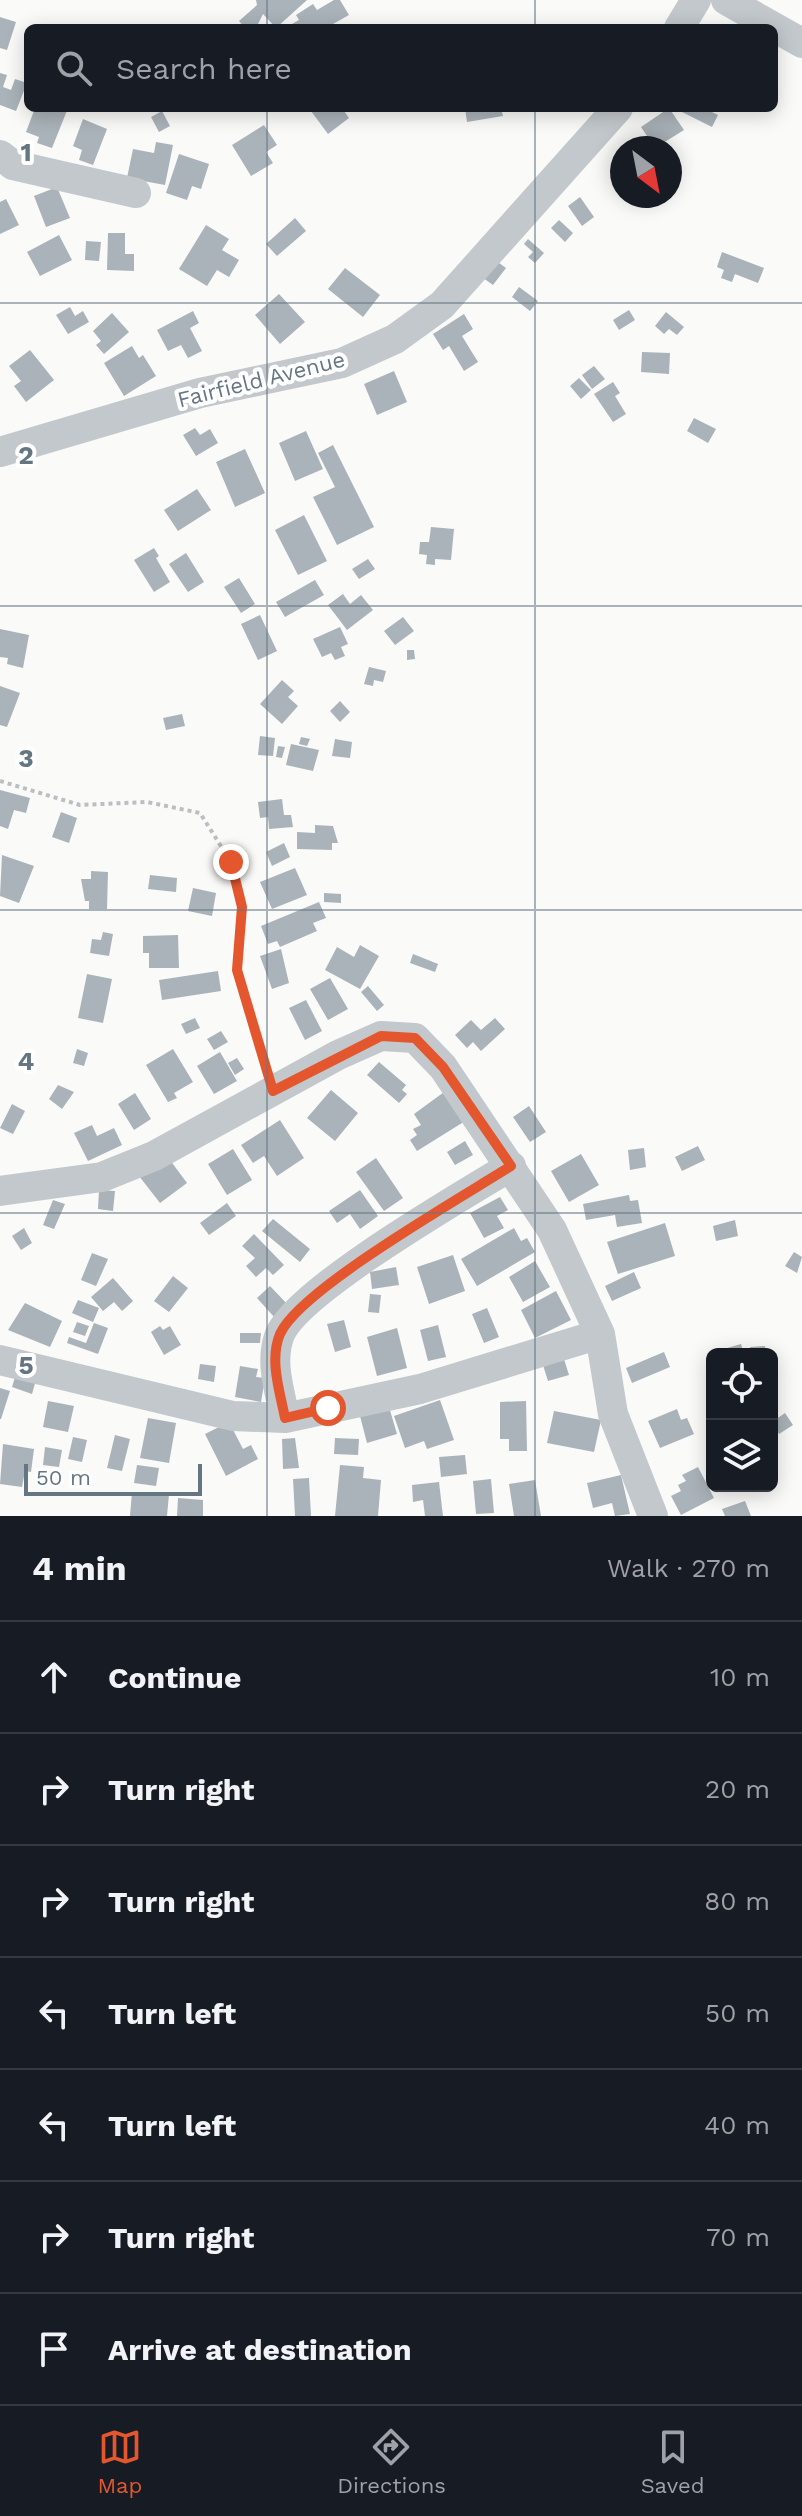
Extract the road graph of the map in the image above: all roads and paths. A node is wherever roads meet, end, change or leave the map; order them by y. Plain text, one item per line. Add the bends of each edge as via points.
1 (696, 0) edge
2 (726, 0) edge
3 (681, 24) edge
4 (768, 24) edge
5 (778, 29) edge
6 (802, 43) edge
7 (614, 112) edge
8 (0, 155) edge
9 (136, 193) dead end
10 (0, 452) edge
11 (0, 781) edge
12 (273, 1091) junction
13 (511, 1166) junction
14 (0, 1191) edge
15 (600, 1334) junction
16 (0, 1360) edge
17 (285, 1418) junction
18 (653, 1516) edge

1 - 3 street
2 - 4 street
5 - 6 street
7 - 10 street, Fairfield Avenue via 442,305 395,339 342,363 200,393
8 - 9 street via 13,165
11 - 12 path via 80,805 147,802 200,813 231,862 242,907 237,970
12 - 13 street via 381,1036 415,1038 443,1067
12 - 14 street via 154,1156 102,1177
13 - 15 street via 552,1230
13 - 17 street via 390,1241 311,1300 281,1333 275,1368
15 - 17 street via 420,1389
15 - 18 street via 613,1414
16 - 17 street via 233,1416

